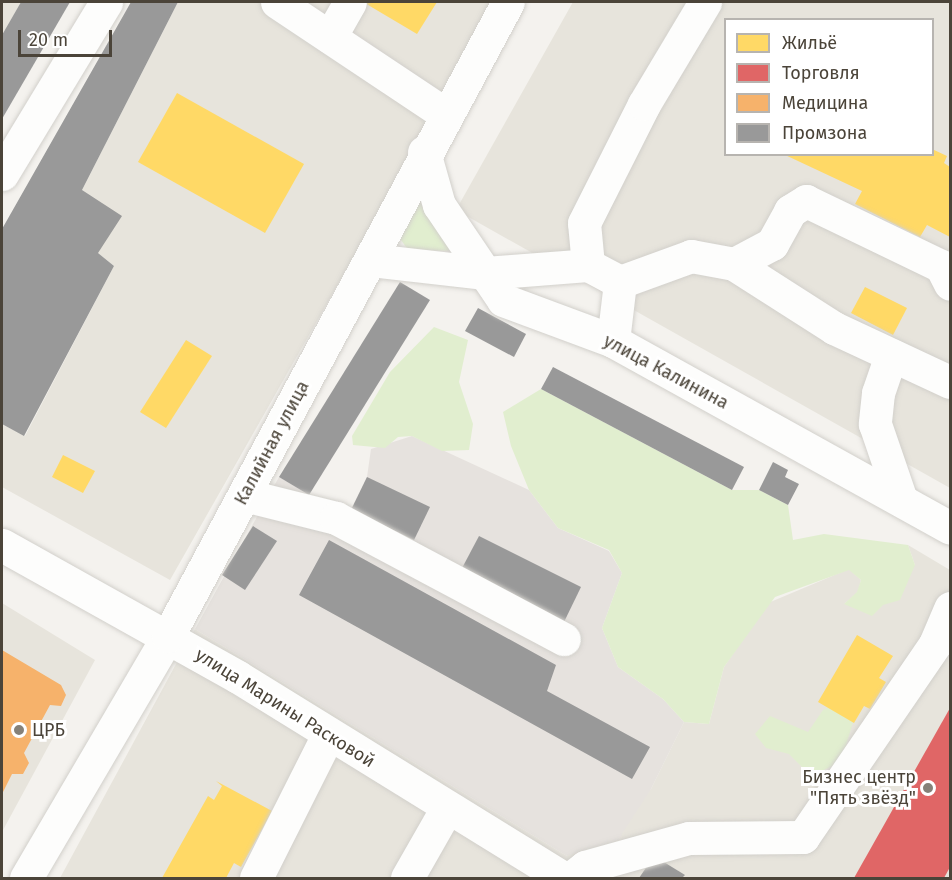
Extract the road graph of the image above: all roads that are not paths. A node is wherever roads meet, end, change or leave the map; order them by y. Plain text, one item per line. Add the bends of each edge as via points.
1 (106, 2) edge
2 (277, 2) edge
3 (350, 2) edge
4 (508, 2) edge
5 (705, 2) edge
6 (330, 37) junction
7 (445, 114) junction
8 (424, 152) junction
9 (2, 174) edge
10 (371, 261) junction
11 (734, 264) junction
12 (588, 265) junction
13 (485, 273) junction
14 (620, 282) junction
15 (951, 285) edge
16 (613, 341) junction
17 (891, 355) junction
18 (951, 382) edge
19 (244, 495) junction
20 (901, 500) junction
21 (951, 528) edge
22 (5, 554) edge
23 (951, 608) edge
24 (168, 636) junction
25 (564, 639) dead end
26 (328, 735) junction
27 (447, 808) junction
28 (26, 879) edge
29 (256, 879) edge
30 (407, 879) edge
31 (563, 879) edge
32 (571, 879) edge

1 - 9 street
2 - 6 street
3 - 6 street
4 - 7 street, Калийная улица
5 - 12 street via 644,104 584,223
6 - 7 street
7 - 8 street, Калийная улица
8 - 10 street, Калийная улица
8 - 13 street, улица Калинина via 439,205
10 - 13 street
10 - 19 street, Калийная улица
11 - 14 street via 691,256
11 - 15 street via 772,244 790,211 806,201 941,266
11 - 17 street via 834,328
12 - 13 street
12 - 14 street
13 - 16 street, улица Калинина via 503,300
14 - 16 street
16 - 20 street, улица Калинина
17 - 18 street
17 - 20 street via 878,393 875,424
19 - 24 street, Калийная улица
19 - 25 street via 336,518
20 - 21 street, улица Калинина
22 - 24 street, улица Марины Расковой
23 - 32 street via 935,644 803,837 689,838 585,867
24 - 26 street, улица Марины Расковой
24 - 28 street, Калийная улица
26 - 27 street, улица Марины Расковой
26 - 29 street
27 - 30 street
27 - 31 street, улица Марины Расковой

